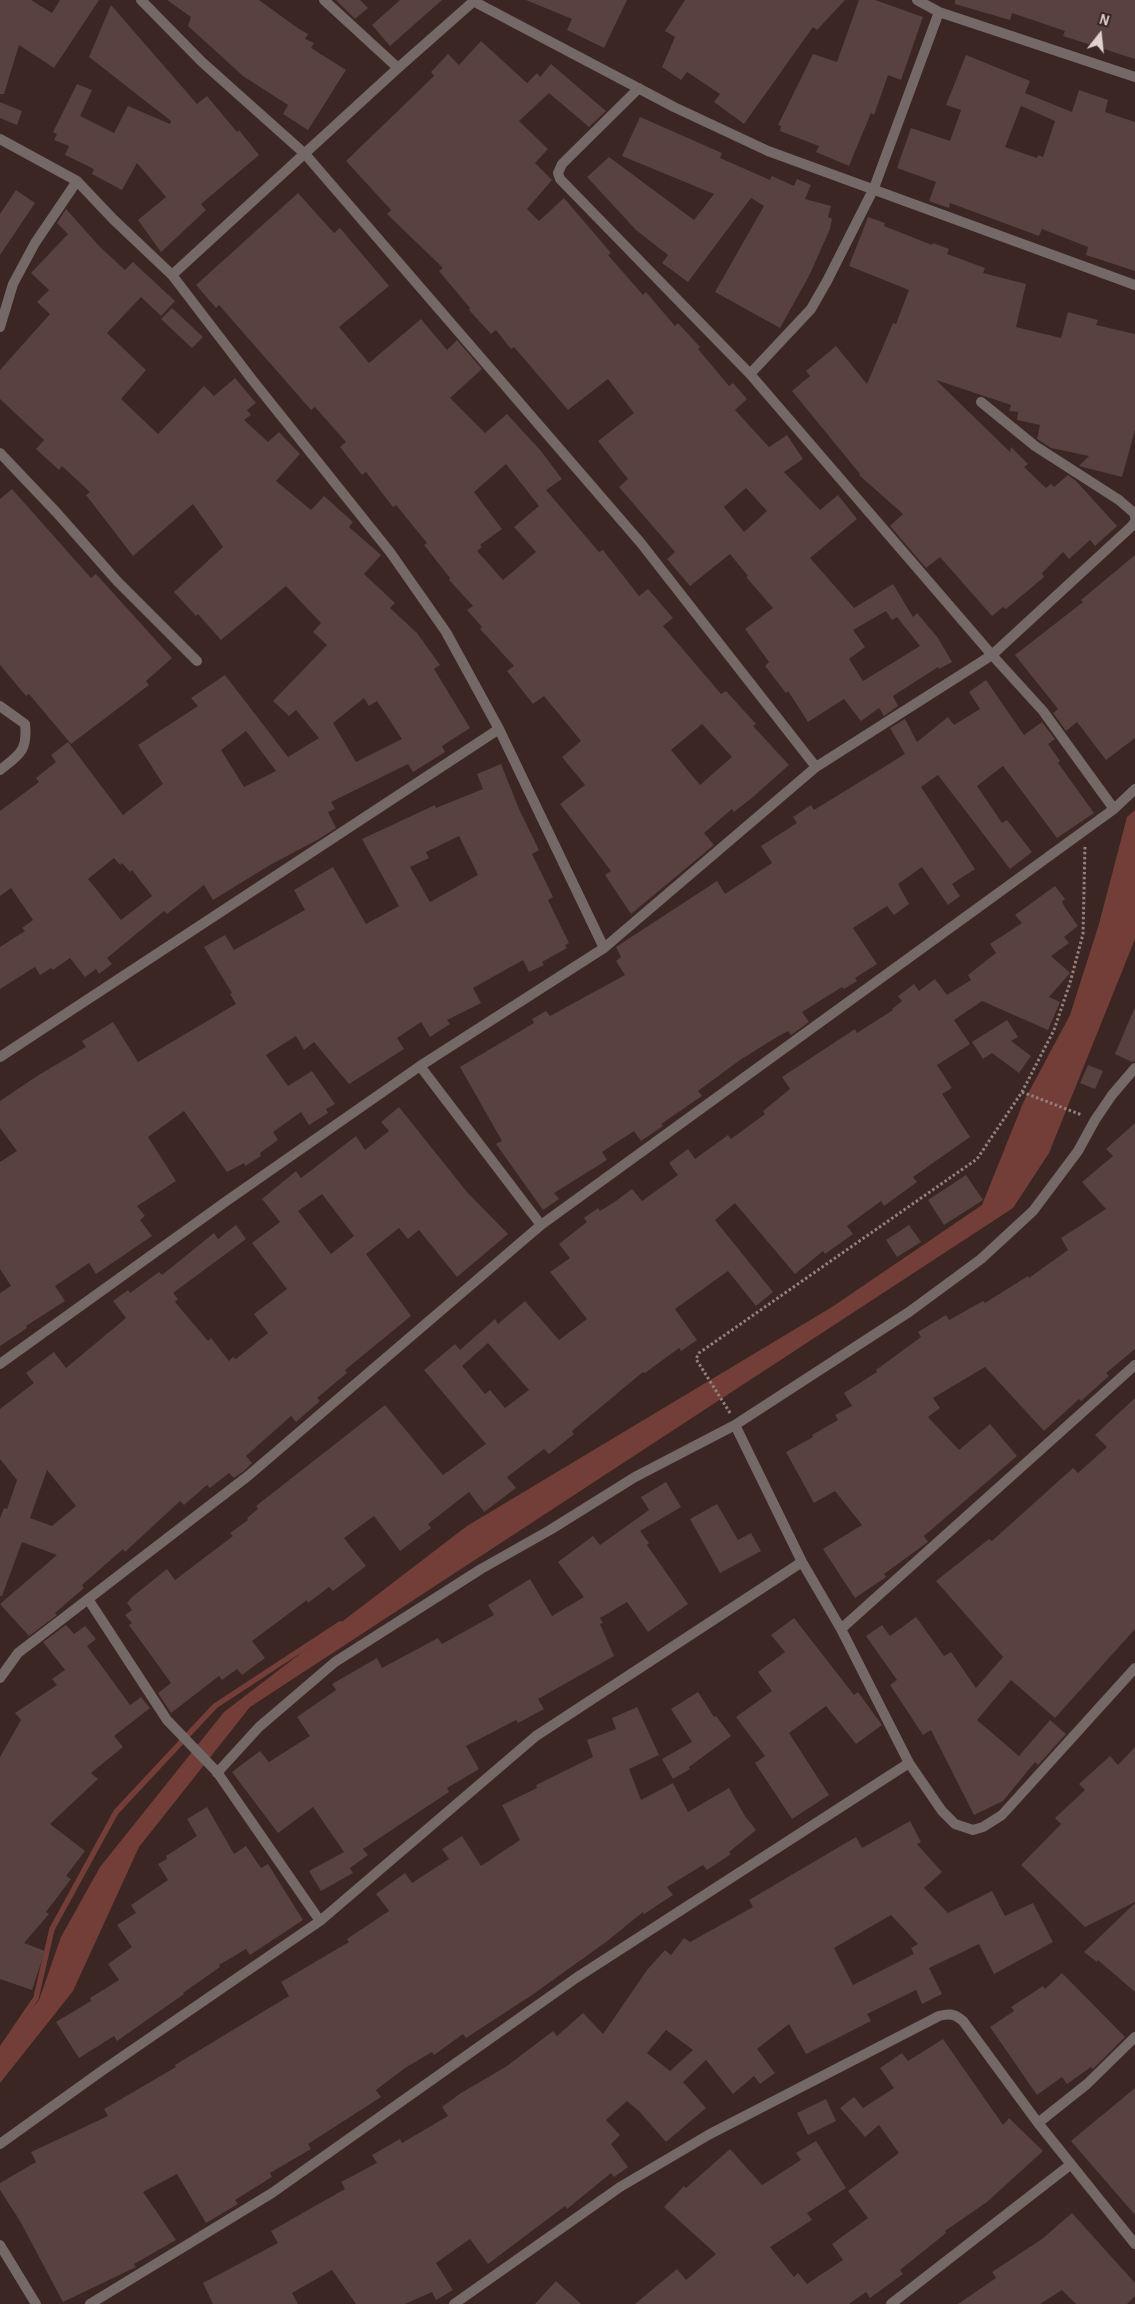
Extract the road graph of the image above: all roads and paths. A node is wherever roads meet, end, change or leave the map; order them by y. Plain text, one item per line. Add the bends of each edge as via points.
1 (141, 0) edge
2 (324, 0) edge
3 (917, 0) edge
4 (475, 1) edge
5 (939, 12) junction
6 (398, 68) junction
7 (1135, 78) edge
8 (639, 88) junction
9 (0, 139) edge
10 (305, 154) junction
11 (77, 181) junction
12 (874, 188) junction
13 (172, 275) junction
14 (1135, 285) edge
15 (0, 326) edge
16 (750, 374) junction
17 (981, 402) dead end
18 (0, 453) edge
19 (1135, 519) edge
20 (992, 655) junction
21 (197, 661) dead end
22 (0, 706) edge
23 (499, 729) junction
24 (816, 767) junction
25 (0, 770) edge
26 (1135, 789) edge
27 (1114, 809) junction
28 (1085, 830) junction
29 (604, 948) junction
30 (0, 1057) edge
31 (420, 1066) junction
32 (1135, 1068) edge
33 (1024, 1092) junction
34 (1077, 1114) dead end
35 (541, 1226) junction
36 (0, 1364) edge
37 (1135, 1365) edge
38 (726, 1405) dead end
39 (735, 1425) junction
40 (802, 1562) junction
41 (88, 1599) junction
42 (841, 1629) junction
43 (1135, 1668) edge
44 (0, 1678) edge
45 (909, 1763) junction
46 (217, 1773) junction
47 (320, 1921) junction
48 (1135, 2038) edge
49 (1038, 2123) junction
50 (0, 2144) edge
51 (1070, 2164) junction
52 (1135, 2244) edge
53 (0, 2245) edge
54 (36, 2304) edge
55 (90, 2304) edge
56 (454, 2304) edge
57 (891, 2304) edge

1 - 10 street via 202,62
2 - 6 street
3 - 5 street
4 - 6 street
4 - 8 street
5 - 7 street
5 - 12 street
6 - 10 street
8 - 12 street via 768,151
8 - 16 street via 562,164 558,173 560,179
9 - 11 street
10 - 13 street
10 - 24 street via 640,542
11 - 13 street
11 - 15 street via 13,284
12 - 14 street
12 - 16 street via 811,309
13 - 23 street via 390,552 446,632
16 - 20 street
17 - 19 street via 1035,446 1119,500 1134,513
18 - 21 street via 117,581
19 - 20 street via 1132,526
20 - 24 street
20 - 27 street via 1043,711
22 - 25 street via 25,724 26,737 22,752
23 - 29 street
23 - 30 street
24 - 29 street
26 - 27 street
27 - 28 street
28 - 33 path via 1080,944 1054,1030
28 - 35 street
29 - 31 street
31 - 35 street
31 - 36 street
32 - 39 street via 1095,1120 1078,1151 1051,1188 1013,1232 909,1312
33 - 34 path
33 - 38 path via 976,1159 699,1353 696,1359
35 - 41 street via 248,1476
37 - 42 street
39 - 40 street
39 - 46 street via 635,1476 335,1662 260,1727
40 - 42 street
40 - 47 street via 536,1736
41 - 44 street via 18,1652
41 - 46 street via 167,1720
42 - 45 street
43 - 45 street via 1002,1815 983,1827 973,1830 955,1824 942,1811
45 - 55 street via 576,1978 272,2193
46 - 47 street
47 - 50 street
48 - 49 street
49 - 51 street
49 - 56 street via 964,2021 956,2015 939,2016 710,2134 620,2187
51 - 52 street
51 - 57 street
53 - 54 street

